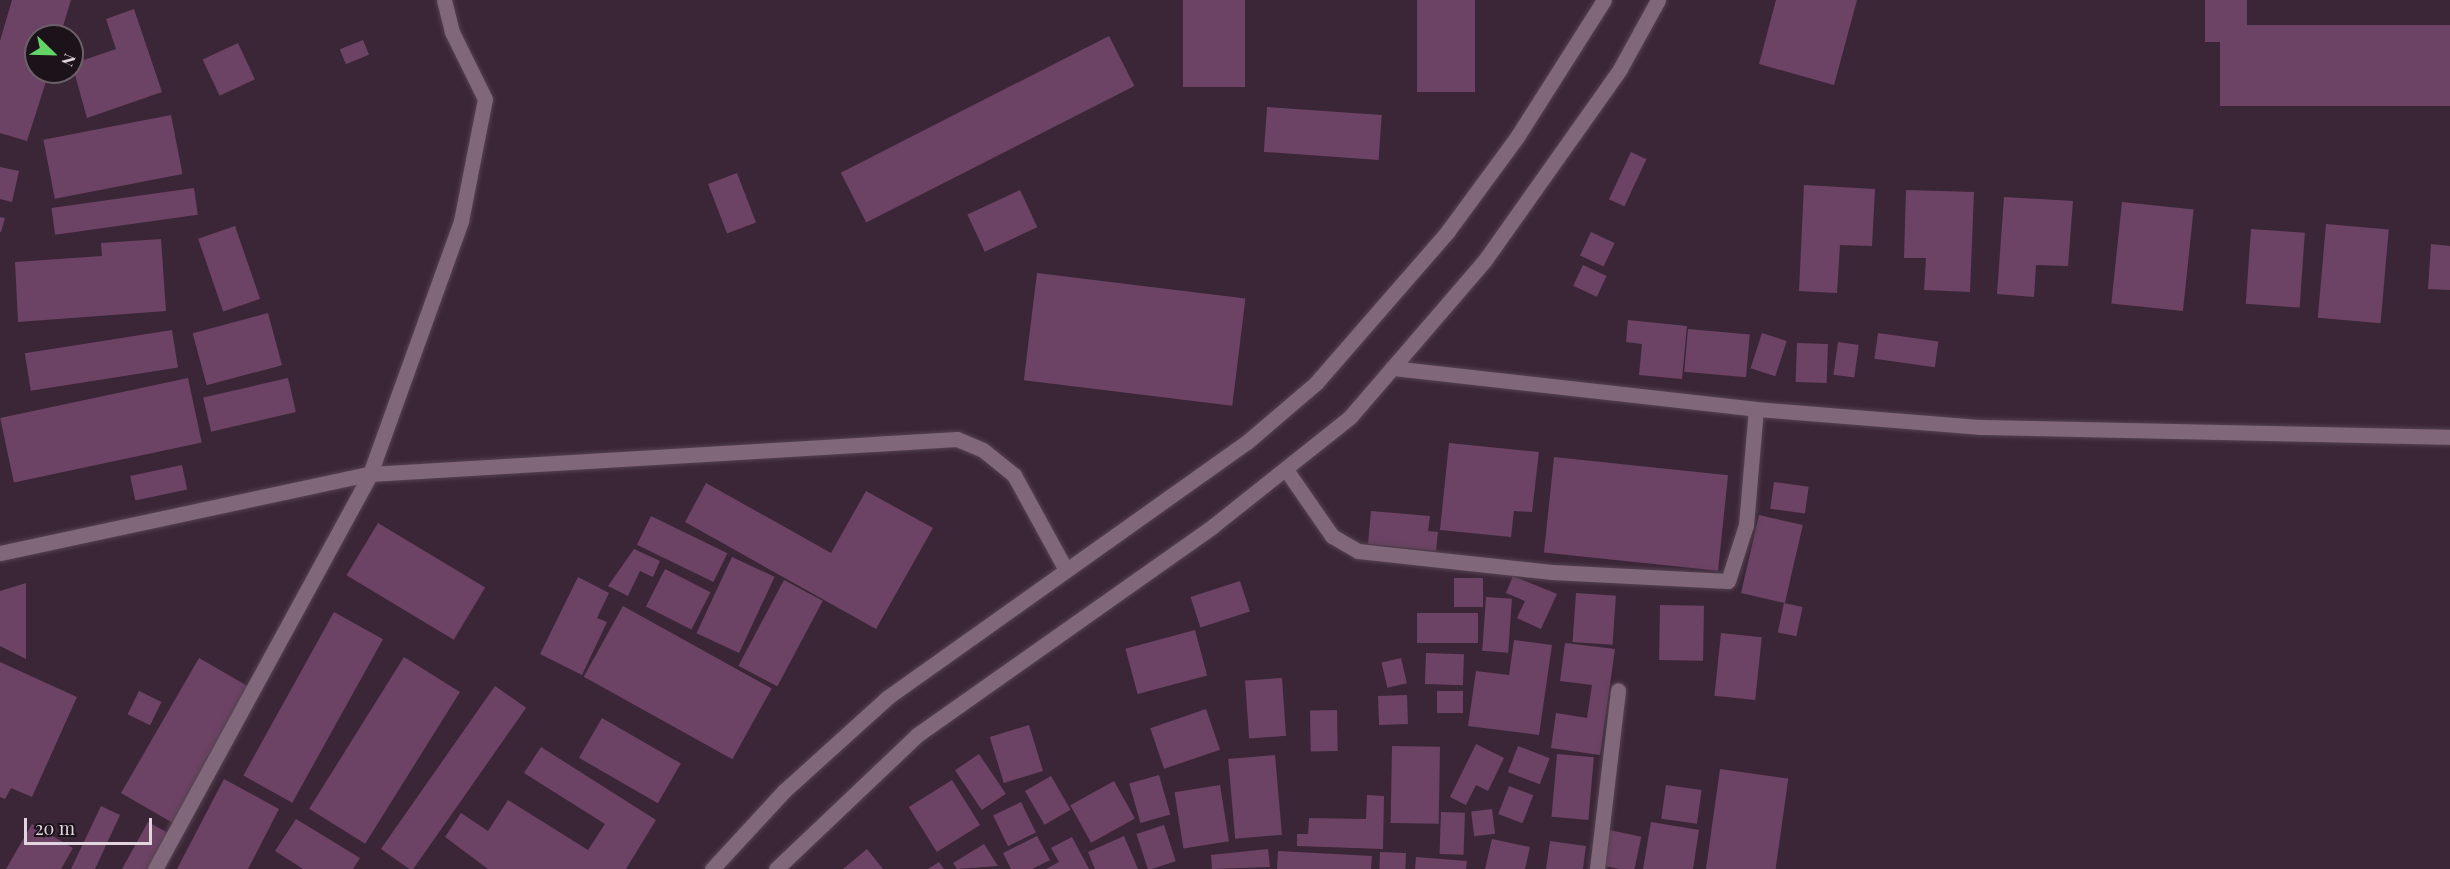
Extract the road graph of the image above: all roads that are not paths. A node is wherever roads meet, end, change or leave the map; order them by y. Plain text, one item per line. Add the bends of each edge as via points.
1 (444, 0) edge
2 (1604, 0) edge
3 (1658, 0) edge
4 (1392, 368) junction
5 (1756, 409) junction
6 (2450, 436) edge
7 (1287, 471) junction
8 (370, 474) junction
9 (0, 553) edge
10 (1066, 570) junction
11 (1618, 690) dead end
12 (155, 869) edge
13 (712, 869) edge
14 (776, 869) edge
15 (1597, 869) edge

1 - 8 street via 452,32 485,99 461,221
2 - 10 street via 1523,127 1448,231 1316,383 1246,442
3 - 4 street via 1620,69 1556,164 1485,260
4 - 5 street
4 - 7 street via 1350,417
5 - 6 street via 1980,427
5 - 7 street via 1746,525 1728,581 1552,572 1358,551 1332,536
7 - 14 street via 917,735
8 - 9 street
8 - 10 street via 957,439 983,450 1014,475
8 - 12 street
10 - 13 street via 946,653 835,741
11 - 15 street

